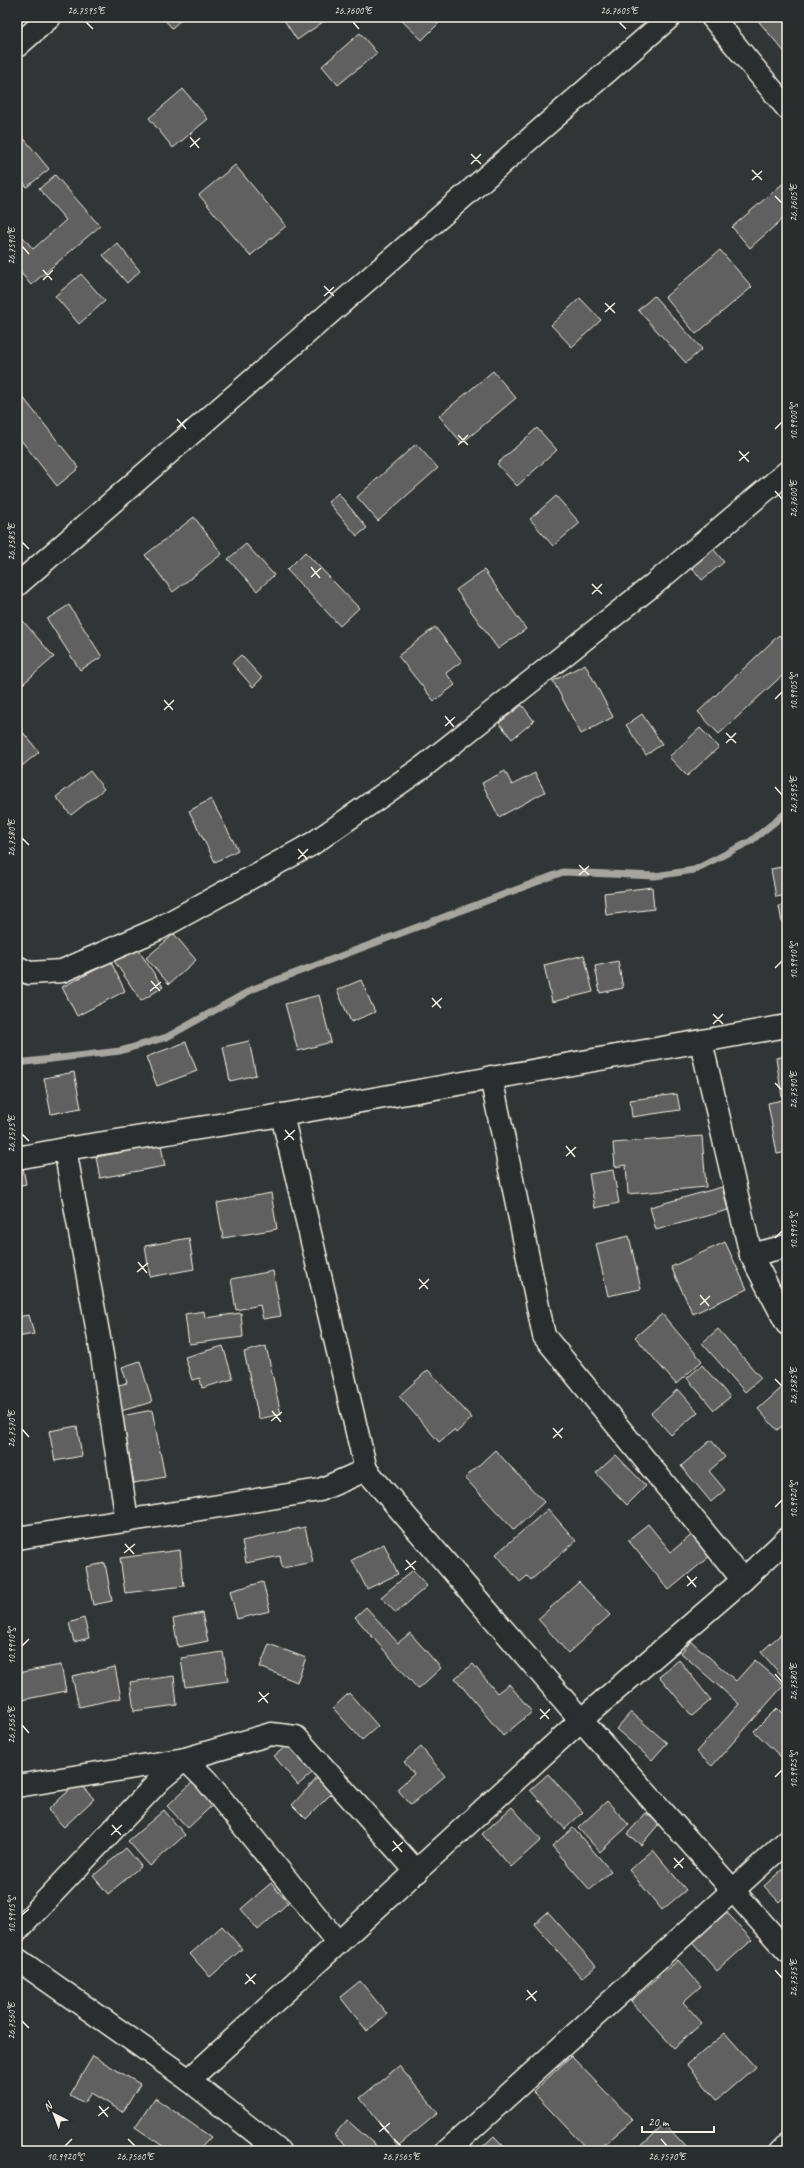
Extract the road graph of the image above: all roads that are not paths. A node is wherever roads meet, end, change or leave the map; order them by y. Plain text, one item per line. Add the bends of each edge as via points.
1 (50, 17) edge
2 (670, 17) edge
3 (712, 17) edge
4 (17, 46) edge
5 (787, 108) edge
6 (787, 472) edge
7 (17, 585) edge
8 (17, 967) edge
9 (787, 1026) edge
10 (701, 1042) junction
11 (491, 1078) junction
12 (282, 1115) junction
13 (65, 1148) junction
14 (17, 1158) edge
15 (787, 1246) edge
16 (751, 1255) junction
17 (787, 1324) edge
18 (366, 1470) junction
19 (127, 1521) junction
20 (17, 1538) edge
21 (787, 1539) edge
22 (743, 1580) junction
23 (581, 1720) junction
24 (185, 1758) junction
25 (17, 1786) edge
26 (787, 1841) edge
27 (417, 1872) junction
28 (734, 1889) junction
29 (17, 1931) edge
30 (338, 1943) junction
31 (787, 1951) edge
32 (17, 1959) edge
33 (189, 2080) junction
34 (787, 2145) edge
35 (279, 2151) edge
36 (447, 2151) edge
37 (781, 2151) edge

1 - 4 street
2 - 7 street
3 - 5 street
6 - 8 street via 654,584 423,767 312,844 158,929 62,972 30,973
9 - 10 street
10 - 11 street
10 - 16 street
11 - 12 street
11 - 22 street via 544,1336
12 - 13 street
12 - 18 street
13 - 14 street
13 - 19 street via 102,1355
15 - 16 street
16 - 17 street
18 - 19 street via 320,1490
18 - 23 street
19 - 20 street
21 - 22 street
22 - 23 street
23 - 27 street
23 - 28 street
24 - 25 street
24 - 27 street via 271,1734 296,1737
24 - 29 street via 161,1779
24 - 30 street via 206,1780
26 - 28 street
27 - 30 street
28 - 31 street
28 - 36 street
30 - 33 street
32 - 33 street
33 - 35 street
34 - 37 street

